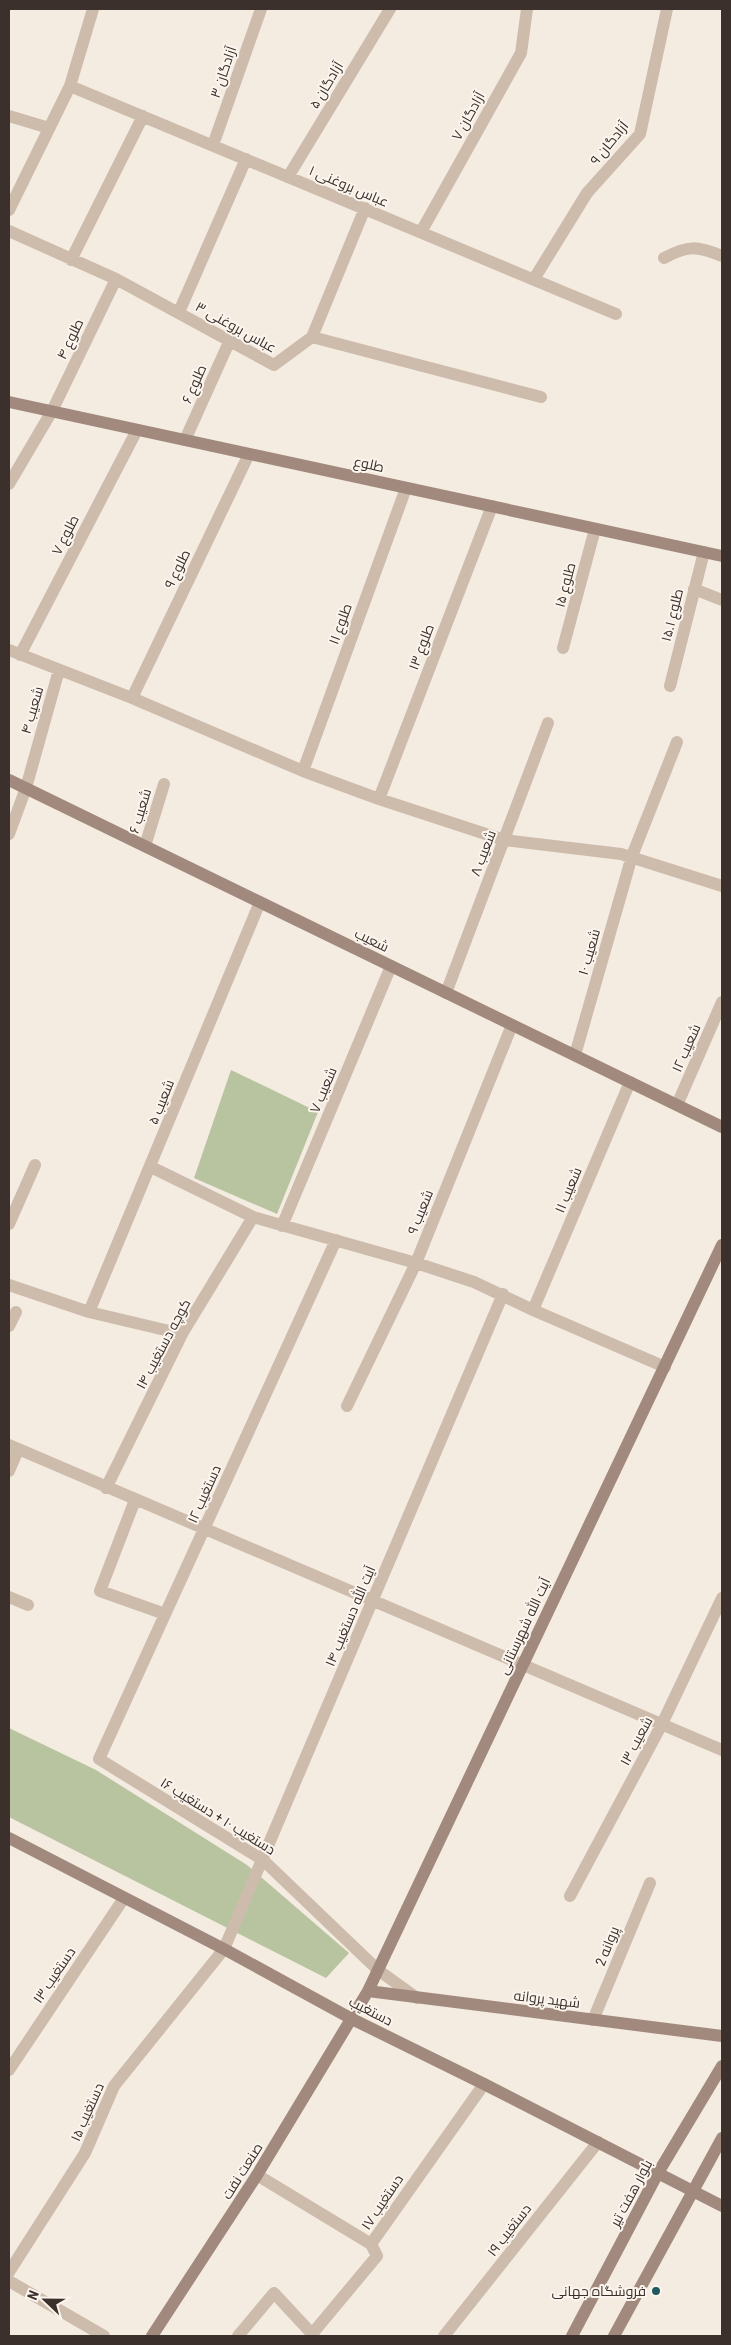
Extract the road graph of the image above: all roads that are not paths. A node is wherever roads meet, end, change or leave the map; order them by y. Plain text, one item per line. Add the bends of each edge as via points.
1 (93, 9) edge
2 (261, 9) edge
3 (390, 9) edge
4 (527, 9) edge
5 (667, 9) edge
6 (70, 86) junction
7 (9, 116) edge
8 (143, 116) junction
9 (49, 128) junction
10 (213, 146) junction
11 (246, 159) junction
12 (288, 177) junction
13 (364, 208) junction
14 (9, 210) edge
15 (9, 231) edge
16 (421, 232) junction
17 (722, 256) edge
18 (664, 258) dead end
19 (71, 260) junction
20 (116, 279) junction
21 (534, 279) junction
22 (179, 312) junction
23 (616, 314) dead end
24 (312, 337) junction
25 (230, 340) junction
26 (541, 398) dead end
27 (9, 402) edge
28 (52, 411) junction
29 (137, 430) junction
30 (185, 440) junction
31 (249, 454) junction
32 (9, 484) edge
33 (406, 488) junction
34 (492, 506) junction
35 (595, 529) junction
36 (704, 552) junction
37 (722, 556) edge
38 (694, 589) junction
39 (722, 600) edge
40 (563, 648) dead end
41 (15, 652) edge
42 (59, 670) junction
43 (670, 686) dead end
44 (132, 698) junction
45 (548, 723) dead end
46 (676, 742) dead end
47 (303, 771) junction
48 (9, 780) edge
49 (164, 784) dead end
50 (26, 788) junction
51 (379, 799) junction
52 (9, 834) edge
53 (504, 840) junction
54 (145, 846) junction
55 (632, 856) junction
56 (722, 886) edge
57 (260, 902) junction
58 (391, 966) junction
59 (446, 993) junction
60 (722, 1002) edge
61 (512, 1025) junction
62 (574, 1055) junction
63 (630, 1082) junction
64 (677, 1105) junction
65 (722, 1127) edge
66 (35, 1165) dead end
67 (151, 1167) junction
68 (253, 1218) junction
69 (9, 1224) edge
70 (282, 1226) junction
71 (336, 1240) junction
72 (722, 1245) edge
73 (416, 1262) junction
74 (9, 1285) edge
75 (503, 1294) junction
76 (533, 1310) junction
77 (16, 1312) dead end
78 (89, 1312) junction
79 (9, 1326) edge
80 (182, 1334) junction
81 (664, 1367) junction
82 (347, 1406) dead end
83 (13, 1448) edge
84 (9, 1471) edge
85 (106, 1488) junction
86 (135, 1500) junction
87 (205, 1530) junction
88 (9, 1597) edge
89 (722, 1598) edge
90 (373, 1601) junction
91 (28, 1605) dead end
92 (165, 1614) junction
93 (523, 1665) junction
94 (662, 1724) junction
95 (722, 1750) edge
96 (99, 1759) joint
97 (9, 1838) edge
98 (263, 1860) junction
99 (650, 1884) dead end
100 (570, 1896) dead end
101 (124, 1898) junction
102 (224, 1949) junction
103 (378, 1970) junction
104 (368, 1991) junction
105 (416, 1998) junction
106 (352, 2020) junction
107 (593, 2020) junction
108 (722, 2036) edge
109 (722, 2066) edge
110 (9, 2070) edge
111 (484, 2084) junction
112 (722, 2138) edge
113 (598, 2142) junction
114 (658, 2173) junction
115 (257, 2175) junction
116 (693, 2192) junction
117 (722, 2206) edge
118 (371, 2244) junction
119 (9, 2272) edge
120 (9, 2281) edge
121 (313, 2335) edge
122 (104, 2336) edge
123 (152, 2336) edge
124 (238, 2336) edge
125 (444, 2336) edge
126 (572, 2336) edge
127 (614, 2336) edge

1 - 6 street
2 - 10 street, آزادگان ۳
3 - 12 street, آزادگان ۵
4 - 16 street, آزادگان ۷ via 520,53
5 - 21 street, آزادگان ۹ via 640,134 587,193
6 - 8 street, عباس بروغنی ۱
6 - 9 street
7 - 9 street
8 - 10 street, عباس بروغنی ۱
8 - 19 street
9 - 14 street
10 - 11 street, عباس بروغنی ۱
11 - 12 street, عباس بروغنی ۱
11 - 22 street
12 - 13 street, عباس بروغنی ۱
13 - 16 street, عباس بروغنی ۱
13 - 24 street
15 - 19 street, عباس بروغنی ۳
16 - 21 street, عباس بروغنی ۱
17 - 18 street via 700,248 682,248
19 - 20 street, عباس بروغنی ۳
20 - 22 street, عباس بروغنی ۳
20 - 28 street, طلوع ۴
21 - 23 street, عباس بروغنی ۱
22 - 25 street, عباس بروغنی ۳
24 - 25 street, عباس بروغنی ۳ via 274,365
24 - 26 street
25 - 30 street, طلوع ۶
27 - 28 street, طلوع
28 - 29 street, طلوع
28 - 32 street, طلوع ۴
29 - 30 street, طلوع
29 - 41 street, طلوع ۷
30 - 31 street, طلوع
31 - 33 street, طلوع
31 - 44 street, طلوع ۹
33 - 34 street, طلوع
33 - 47 street, طلوع ۱۱
34 - 35 street, طلوع
34 - 51 street, طلوع ۱۳
35 - 36 street, طلوع
35 - 40 street, طلوع ۱۵
36 - 37 street, طلوع
36 - 38 street, طلوع ۱۵.۱
38 - 39 street
38 - 43 street, طلوع ۱۵.۱
41 - 42 street
42 - 44 street
42 - 50 street, شعیب ۴
44 - 47 street
45 - 53 street, شعیب ۸
46 - 55 street, شعیب ۱۰
47 - 51 street
48 - 50 street, شعیب
49 - 54 street, شعیب ۶
50 - 52 street, شعیب ۴
50 - 54 street, شعیب
51 - 53 street
53 - 55 street
53 - 59 street, شعیب ۸
54 - 57 street, شعیب
55 - 56 street
55 - 62 street, شعیب ۱۰
57 - 58 street, شعیب
57 - 67 street, شعیب ۵
58 - 59 street, شعیب
58 - 70 street, شعیب ۷
59 - 61 street, شعیب
60 - 64 street, شعیب ۱۲
61 - 62 street, شعیب
61 - 73 street, شعیب ۹
62 - 63 street, شعیب
63 - 64 street, شعیب
63 - 76 street, شعیب ۱۱
64 - 65 street, شعیب
66 - 69 street
67 - 68 street
67 - 78 street, شعیب ۵
68 - 70 street
68 - 80 street, کوچه دستغیب ۱۴
70 - 71 street
71 - 73 street
71 - 87 street, دستغیب ۱۲
72 - 81 street, آیت الله شهرستانی
73 - 75 street
73 - 82 street, شعیب ۹
74 - 78 street
75 - 76 street
75 - 90 street, آیت الله دستغیب ۱۴
76 - 81 street
77 - 79 street
78 - 80 street
80 - 85 street, کوچه دستغیب ۱۴
81 - 93 street, آیت الله شهرستانی
83 - 84 street
83 - 85 street
85 - 86 street
86 - 87 street
86 - 92 street via 100,1591
87 - 90 street
87 - 92 street, دستغیب ۱۲
88 - 91 street
89 - 94 street, شعیب ۱۳
90 - 93 street
90 - 98 street, آیت الله دستغیب ۱۴
92 - 96 street, دستغیب ۱۲
93 - 94 street
93 - 103 street, آیت الله شهرستانی
94 - 95 street
94 - 100 street, شعیب ۱۳
96 - 98 street, دستغیب ۱۰ + دستغیب ۱۶
97 - 101 street, دستغیب
98 - 102 street, آیت الله دستغیب ۱۴
98 - 103 street, دستغیب ۱۰ + دستغیب ۱۶
99 - 107 street, پروانه 2
101 - 102 street, دستغیب
101 - 110 street, دستغیب ۱۳
102 - 106 street, دستغیب
102 - 119 street, دستغیب ۱۵ via 114,2086 85,2153
103 - 104 street, آیت الله شهرستانی
103 - 105 street, دستغیب ۱۰ + دستغیب ۱۶
104 - 105 street, شهید پروانه
104 - 106 street, آیت الله شهرستانی
105 - 107 street, شهید پروانه
106 - 111 street, دستغیب
106 - 115 street, صنعت نفت
107 - 108 street, شهید پروانه
109 - 114 street, بلوار هفت تیر
111 - 113 street, دستغیب
111 - 118 street, دستغیب ۱۷
112 - 116 street
113 - 114 street, دستغیب
113 - 125 street, دستغیب ۱۹
114 - 116 street, دستغیب
114 - 126 street, بلوار هفت تیر
115 - 118 street
115 - 123 street, صنعت نفت
116 - 117 street, دستغیب
116 - 127 street
118 - 121 street, دستغیب ۱۷ via 377,2256
120 - 122 street
121 - 124 street via 274,2294

